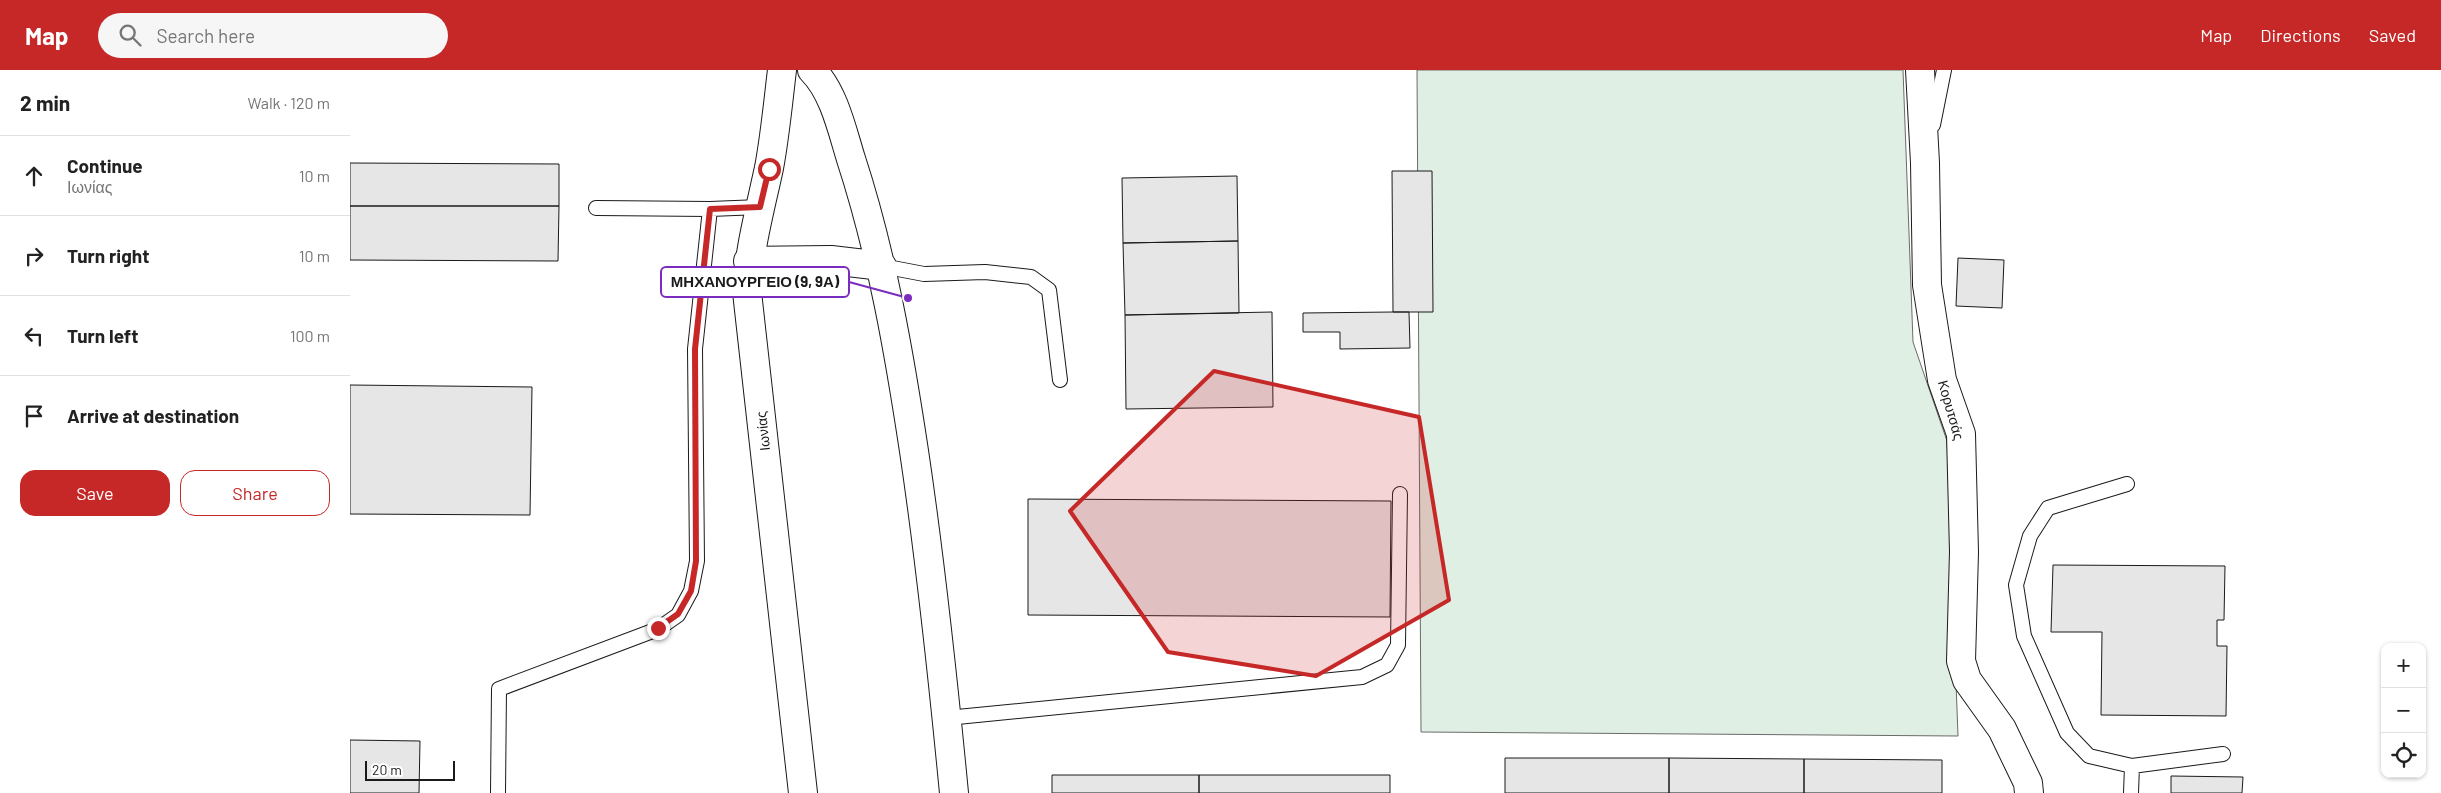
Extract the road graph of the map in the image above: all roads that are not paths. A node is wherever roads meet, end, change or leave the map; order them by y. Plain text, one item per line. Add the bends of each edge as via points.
1 (782, 70) edge
2 (812, 70) edge
3 (1920, 70) edge
4 (1944, 70) edge
5 (1925, 163) junction
6 (760, 207) junction
7 (596, 208) dead end
8 (710, 209) junction
9 (748, 261) junction
10 (882, 266) junction
11 (1060, 380) dead end
12 (2127, 484) dead end
13 (1400, 494) dead end
14 (947, 718) junction
15 (2223, 754) dead end
16 (2132, 766) junction
17 (498, 793) edge
18 (803, 793) edge
19 (954, 793) edge
20 (2029, 793) edge
21 (2131, 793) edge

1 - 6 street, Ιωνίας via 777,122
2 - 10 street via 833,106
3 - 5 street, Κορυτσάς
4 - 5 lane
5 - 20 street, Κορυτσάς via 1927,285 1942,380 1961,434 1964,552 1961,661 1967,680 2002,729 2028,783
6 - 8 lane
6 - 9 street, Ιωνίας
7 - 8 lane
8 - 17 lane via 695,349 696,561 691,591 678,614 658,628 500,689
9 - 10 street via 830,260
9 - 18 street, Ιωνίας via 747,292
10 - 11 lane via 924,274 985,272 1031,277 1049,290
10 - 14 street via 920,493
12 - 16 lane via 2048,508 2030,536 2016,585 2024,636 2067,733 2089,756
13 - 14 lane via 1398,645 1387,665 1362,677
14 - 19 street
15 - 16 lane
16 - 21 lane

